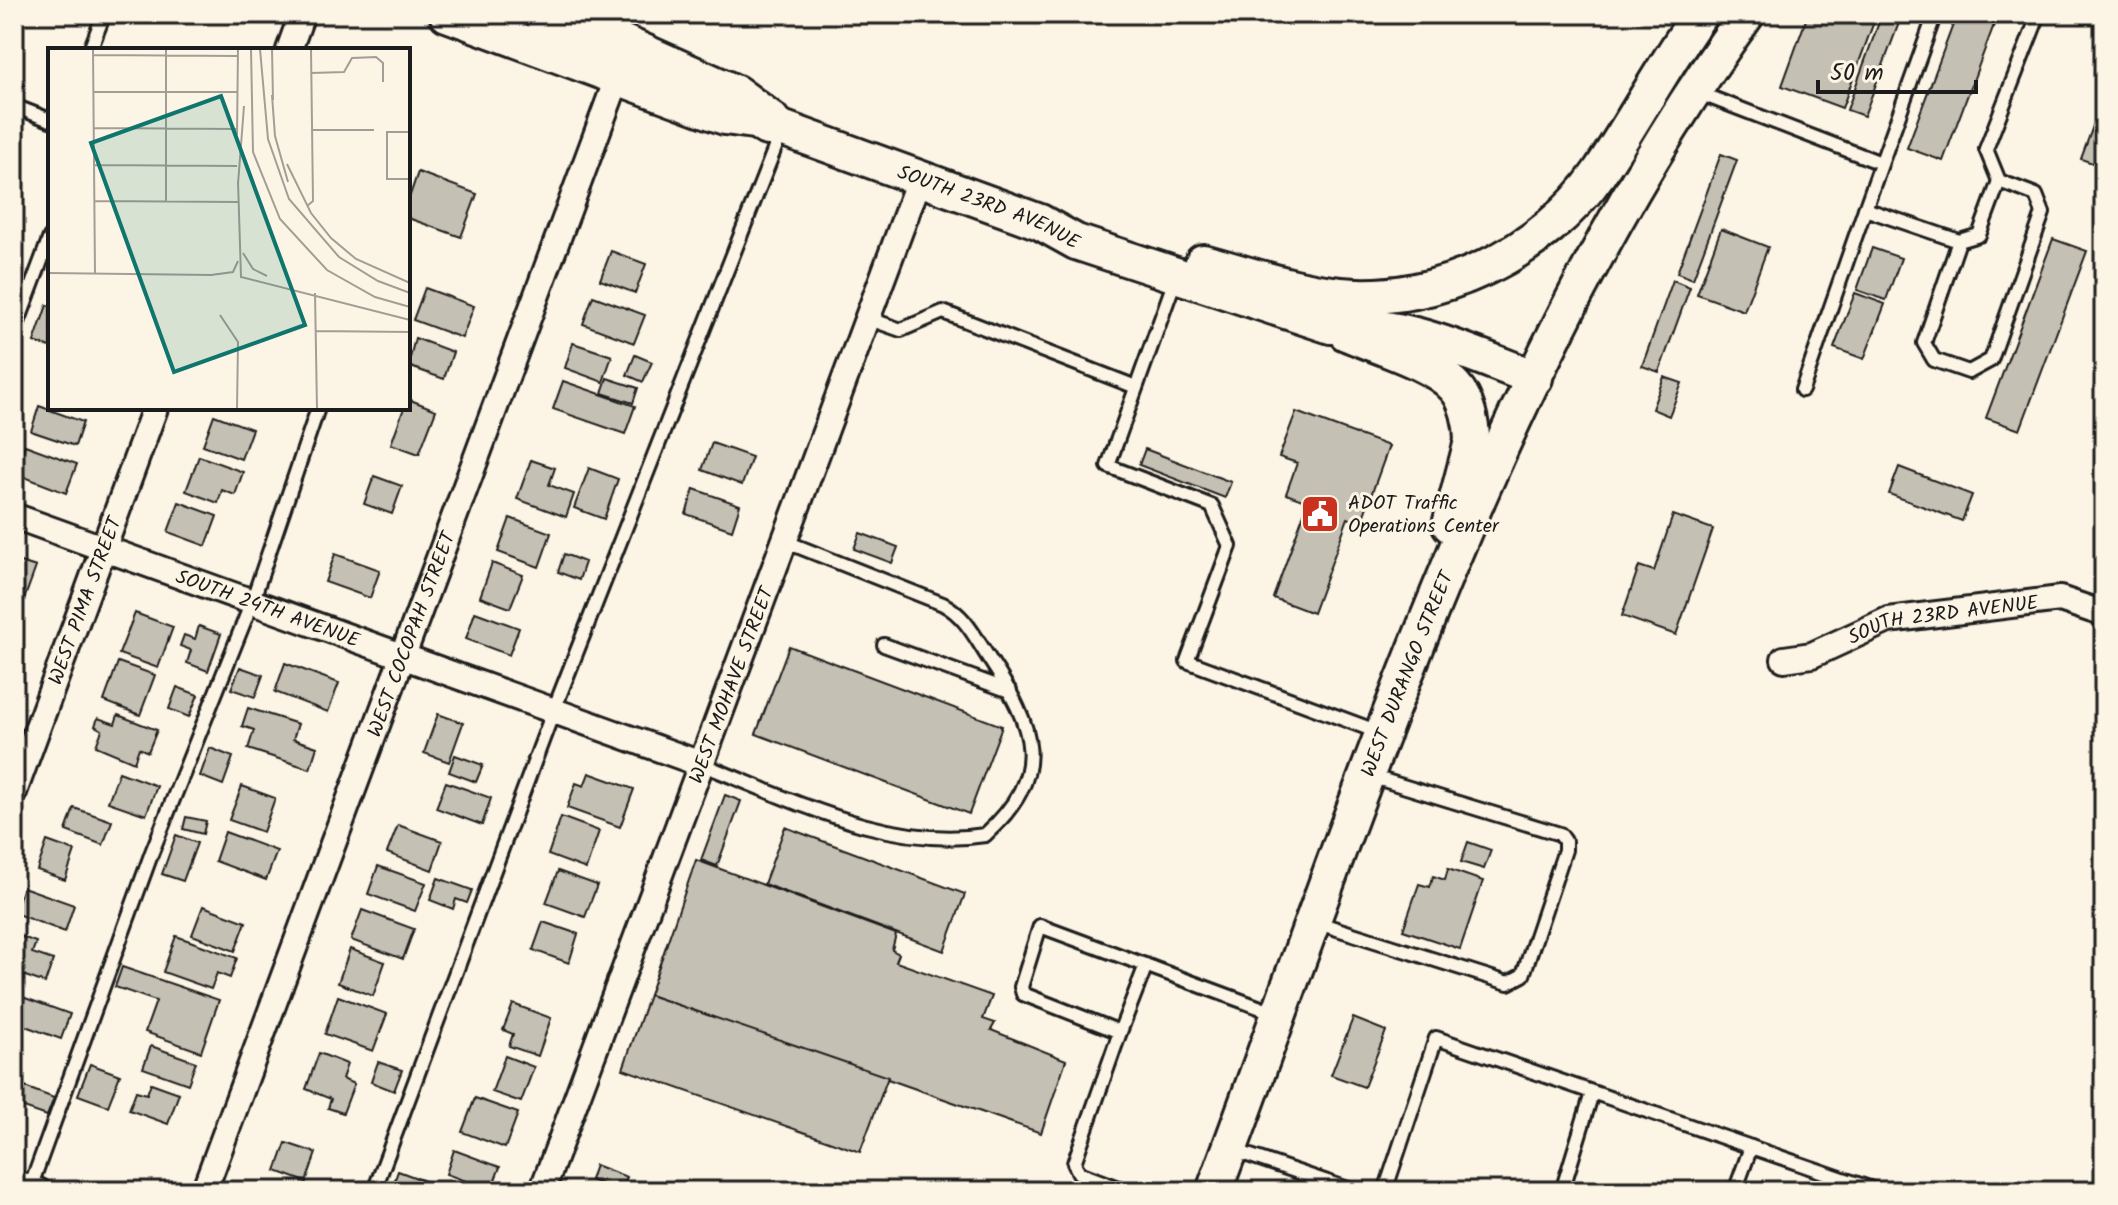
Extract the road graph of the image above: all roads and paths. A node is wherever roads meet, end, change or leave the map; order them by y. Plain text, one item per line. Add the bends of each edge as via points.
1 (104, 14) edge
2 (302, 14) edge
3 (447, 14) edge
4 (547, 14) edge
5 (1700, 14) edge
6 (1747, 14) edge
7 (1935, 14) edge
8 (2039, 14) edge
9 (91, 48) edge
10 (290, 48) edge
11 (617, 79) junction
12 (1696, 92) junction
13 (14, 106) edge
14 (48, 119) edge
15 (775, 126) junction
16 (1881, 163) junction
17 (919, 180) junction
18 (1999, 181) junction
19 (1865, 209) junction
20 (1040, 222) junction
21 (1959, 241) junction
22 (48, 242) edge
23 (1177, 276) junction
24 (867, 318) junction
25 (1331, 326) junction
26 (14, 333) edge
27 (1535, 378) junction
28 (1136, 387) junction
29 (1802, 390) dead end
30 (154, 410) edge
31 (317, 410) edge
32 (14, 516) edge
33 (784, 541) junction
34 (103, 548) junction
35 (252, 602) junction
36 (2104, 614) edge
37 (1428, 618) junction
38 (884, 645) dead end
39 (401, 655) junction
40 (1784, 659) dead end
41 (1010, 691) junction
42 (553, 712) junction
43 (1384, 734) junction
44 (701, 764) junction
45 (1369, 775) junction
46 (14, 792) edge
47 (1315, 922) junction
48 (1146, 965) junction
49 (1280, 1015) junction
50 (1120, 1032) junction
51 (1592, 1093) junction
52 (1751, 1147) junction
53 (1230, 1149) junction
54 (27, 1187) edge
55 (204, 1191) edge
56 (374, 1191) edge
57 (542, 1191) edge
58 (1127, 1191) edge
59 (1214, 1191) edge
60 (1354, 1191) edge
61 (1385, 1191) edge
62 (1562, 1191) edge
63 (1735, 1191) edge
64 (1878, 1191) edge

1 - 9 lane
2 - 10 street
3 - 11 main road, SOUTH 23RD AVENUE
4 - 15 highway via 733,97
5 - 20 main road via 1597,175 1561,217 1507,256 1448,282 1387,294 1340,295
6 - 12 main road, WEST DURANGO STREET
7 - 16 lane
8 - 18 lane via 1986,149
11 - 15 main road, SOUTH 23RD AVENUE via 725,117
11 - 39 street, WEST COCOPAH STREET
12 - 16 lane
12 - 27 main road, WEST DURANGO STREET via 1614,219
13 - 14 lane
15 - 17 main road, SOUTH 23RD AVENUE
15 - 42 lane
16 - 19 lane
17 - 20 main road, SOUTH 23RD AVENUE
17 - 24 street, WEST MOHAVE STREET
18 - 21 lane via 1979,235
18 - 21 lane via 2036,195 2043,213 1991,360 1969,372 1934,360 1924,343
19 - 21 lane
19 - 29 lane
20 - 23 main road, SOUTH 23RD AVENUE via 1076,242
22 - 26 lane
23 - 25 main road, SOUTH 23RD AVENUE
23 - 28 lane
24 - 28 lane via 901,330 943,312
24 - 33 street, WEST MOHAVE STREET
25 - 27 main road, SOUTH 23RD AVENUE via 1396,328
25 - 37 main road via 1439,375 1456,388 1472,427 1470,460
27 - 37 main road, WEST DURANGO STREET
28 - 43 lane via 1108,466 1212,506 1230,546 1187,661
30 - 34 street, WEST PIMA STREET
31 - 35 lane
32 - 34 street, SOUTH 24TH AVENUE
33 - 41 lane via 952,609
33 - 44 street, WEST MOHAVE STREET
34 - 35 street, SOUTH 24TH AVENUE
34 - 46 street, WEST PIMA STREET
35 - 39 street, SOUTH 24TH AVENUE
35 - 54 lane
36 - 40 street, SOUTH 23RD AVENUE via 2060,599 1888,620 1812,655
37 - 43 main road, WEST DURANGO STREET
38 - 41 lane
39 - 42 street, SOUTH 24TH AVENUE
39 - 55 street, WEST COCOPAH STREET
41 - 44 lane via 1030,733 1031,757 1015,805 985,835 936,840 881,831
42 - 44 street, SOUTH 24TH AVENUE
42 - 56 lane
43 - 45 main road, WEST DURANGO STREET
44 - 57 street, WEST MOHAVE STREET
45 - 47 main road, WEST DURANGO STREET
45 - 47 lane via 1560,834 1565,850 1523,975 1508,983
47 - 49 main road, WEST DURANGO STREET
48 - 49 lane
48 - 50 lane
48 - 50 lane via 1040,926 1022,978 1023,994
49 - 53 main road, WEST DURANGO STREET
50 - 58 lane via 1074,1163 1079,1173
51 - 52 lane
51 - 61 lane via 1436,1038
51 - 62 lane
52 - 63 lane
52 - 64 lane
53 - 59 main road, WEST DURANGO STREET
53 - 60 lane

